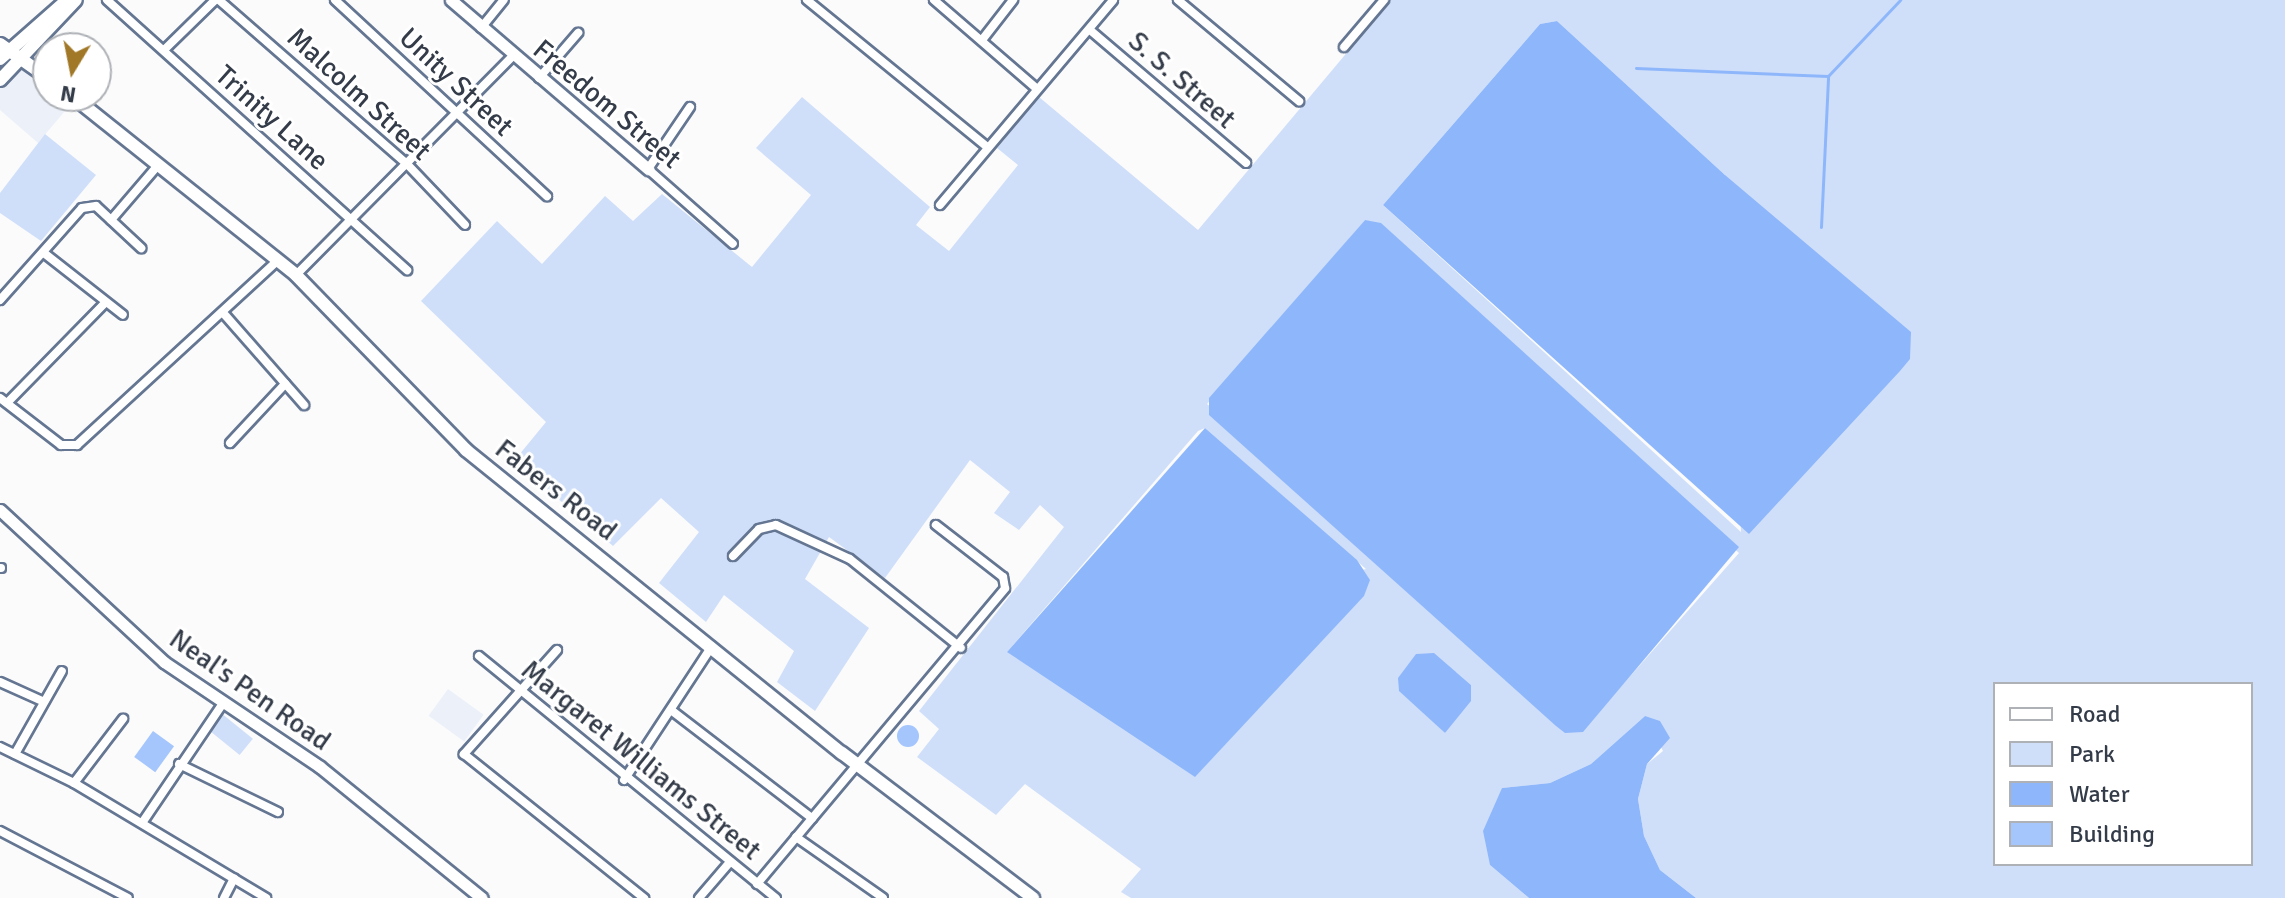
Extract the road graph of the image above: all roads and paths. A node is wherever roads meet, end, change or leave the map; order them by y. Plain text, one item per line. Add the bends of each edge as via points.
1 (67, 0) edge
2 (76, 0) edge
3 (107, 0) edge
4 (217, 0) edge
5 (335, 0) edge
6 (451, 0) edge
7 (504, 0) edge
8 (807, 0) edge
9 (934, 0) edge
10 (1013, 0) edge
11 (1113, 0) edge
12 (1178, 0) edge
13 (1384, 0) edge
14 (481, 28) junction
15 (1090, 30) junction
16 (578, 33) dead end
17 (982, 40) junction
18 (1344, 47) dead end
19 (164, 50) junction
20 (3, 51) edge
21 (513, 56) junction
22 (22, 58) junction
23 (32, 66) edge
24 (539, 78) junction
25 (0, 80) edge
26 (1037, 89) junction
27 (1299, 101) dead end
28 (690, 107) dead end
29 (92, 112) edge
30 (460, 114) junction
31 (987, 147) junction
32 (1246, 163) dead end
33 (159, 164) junction
34 (407, 164) junction
35 (648, 169) junction
36 (547, 196) dead end
37 (940, 205) dead end
38 (352, 219) junction
39 (111, 220) junction
40 (465, 225) dead end
41 (733, 244) dead end
42 (141, 248) dead end
43 (44, 253) junction
44 (278, 260) junction
45 (407, 270) dead end
46 (296, 275) junction
47 (0, 300) edge
48 (106, 302) junction
49 (123, 315) dead end
50 (225, 315) junction
51 (285, 384) junction
52 (3, 400) edge
53 (304, 405) dead end
54 (230, 443) dead end
55 (0, 510) edge
56 (936, 525) dead end
57 (733, 556) dead end
58 (712, 646) junction
59 (961, 648) junction
60 (557, 650) dead end
61 (479, 656) dead end
62 (62, 671) dead end
63 (0, 682) edge
64 (520, 691) junction
65 (42, 701) junction
66 (224, 702) junction
67 (671, 710) junction
68 (123, 719) dead end
69 (0, 747) edge
70 (15, 754) junction
71 (179, 764) junction
72 (856, 764) junction
73 (624, 780) junction
74 (74, 783) junction
75 (278, 812) dead end
76 (812, 818) junction
77 (142, 823) junction
78 (0, 831) edge
79 (796, 837) junction
80 (730, 862) junction
81 (234, 878) junction
82 (757, 884) junction
83 (128, 898) edge
84 (224, 898) edge
85 (266, 898) edge
86 (482, 898) edge
87 (644, 898) edge
88 (699, 898) edge
89 (776, 898) edge
90 (883, 898) edge
91 (1033, 898) edge

1 - 20 main road
2 - 22 main road
3 - 19 street, Trinity Lane
4 - 19 street
4 - 34 street, Malcolm Street
5 - 30 street, Unity Street
6 - 14 street, Freedom Street
7 - 14 street
8 - 31 street
9 - 17 street
10 - 17 street
11 - 15 street
12 - 27 street
13 - 18 street
14 - 21 street, Freedom Street
15 - 26 street
15 - 32 street, S. S. Street
16 - 24 street
17 - 26 street
19 - 38 street, Trinity Lane
20 - 22 main road
21 - 24 street, Freedom Street
21 - 30 street
22 - 23 main road
22 - 25 main road
24 - 35 street, Freedom Street
26 - 31 street
28 - 35 street
29 - 33 main road, Fabers Road
30 - 34 street
30 - 36 street, Unity Street
31 - 37 street
33 - 39 street
33 - 44 main road, Fabers Road
34 - 38 street
34 - 40 street, Malcolm Street
35 - 41 street, Freedom Street
38 - 45 street, Trinity Lane
38 - 46 street
39 - 42 street
39 - 43 street via 90,205 56,233
43 - 47 street
43 - 48 street
44 - 46 main road, Fabers Road
44 - 50 street
46 - 58 main road, Fabers Road via 434,423
48 - 49 street
48 - 52 street
50 - 51 street
50 - 52 street via 130,402 67,448
51 - 53 street
51 - 54 street
55 - 66 street, Neal's Pen Road via 134,638
56 - 59 street via 1006,581
57 - 59 street via 759,529 776,525 837,550
58 - 67 street
58 - 72 main road, Fabers Road
59 - 72 street
60 - 64 street
61 - 64 street, Margaret Williams Street
62 - 65 street
63 - 65 street
64 - 73 street, Margaret Williams Street
64 - 87 street via 464,754
65 - 70 street
66 - 71 street
66 - 86 street, Neal's Pen Road via 328,773
67 - 73 street
67 - 76 street
68 - 74 street
69 - 70 street
70 - 74 street
71 - 75 street
71 - 77 street
72 - 76 street
72 - 91 main road, Fabers Road
73 - 80 street, Margaret Williams Street
74 - 77 street
76 - 79 street
77 - 81 street
78 - 83 street
79 - 82 street
79 - 90 street
80 - 82 street, Margaret Williams Street
80 - 88 street
81 - 84 street
81 - 85 street
82 - 89 street, Margaret Williams Street

